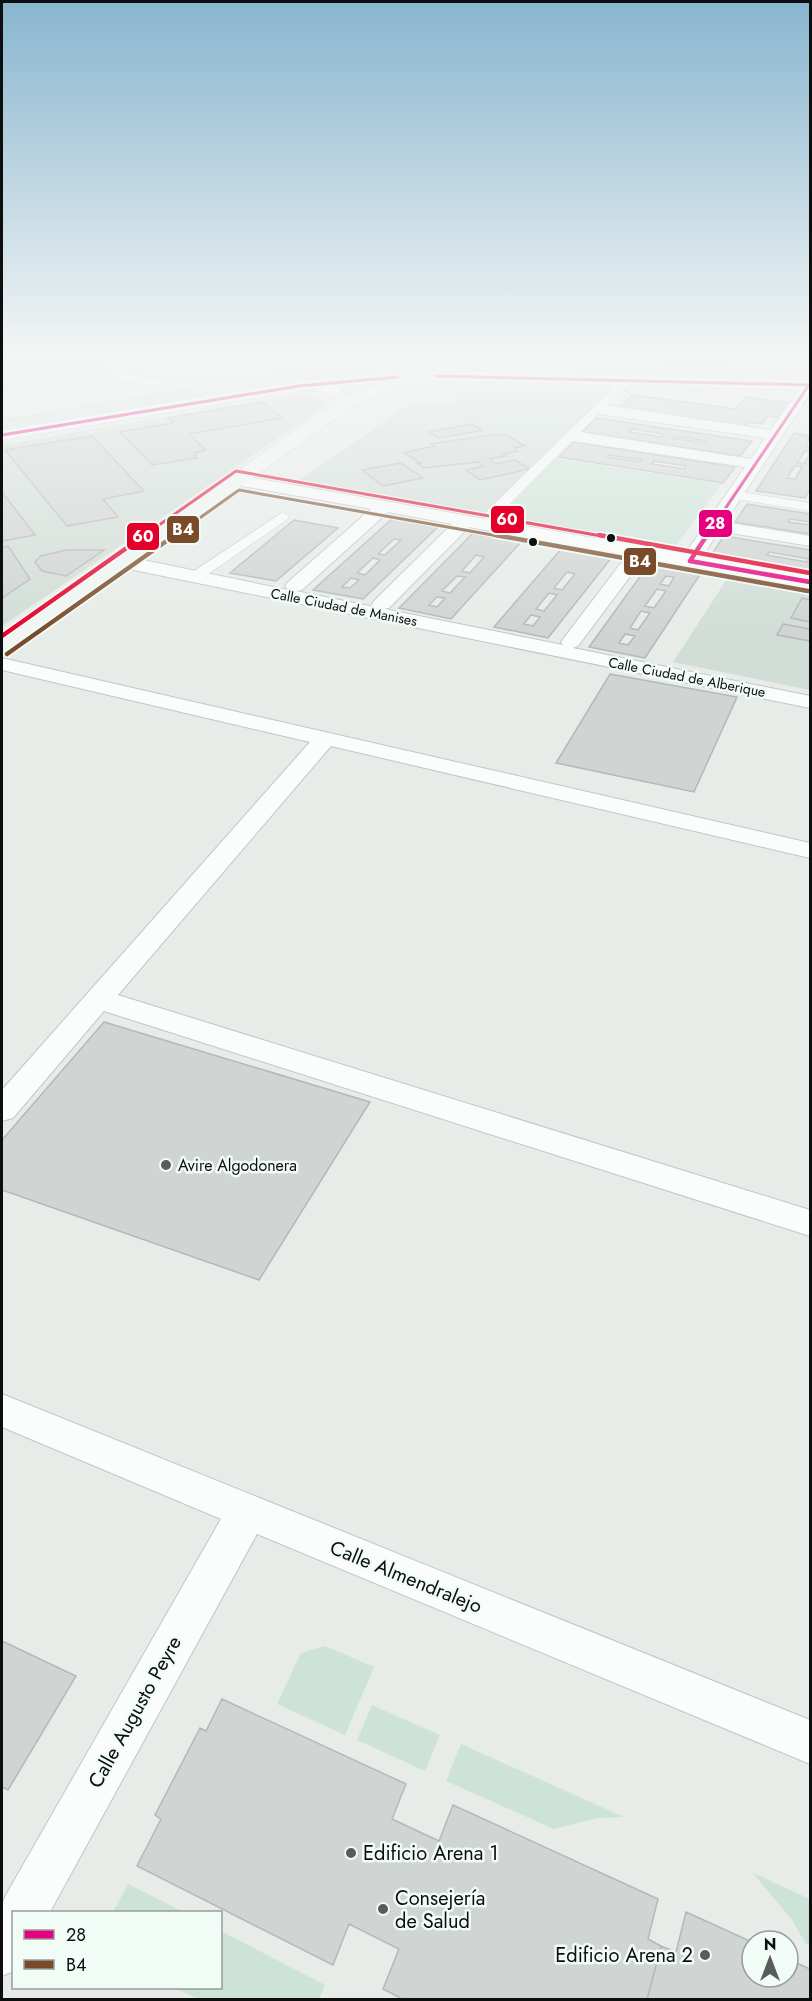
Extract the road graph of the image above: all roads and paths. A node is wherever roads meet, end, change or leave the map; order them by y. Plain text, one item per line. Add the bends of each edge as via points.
1 (282, 447) edge
2 (561, 447) edge
3 (647, 447) edge
4 (769, 447) edge
5 (755, 464) junction
6 (237, 480) junction
7 (315, 494) junction
8 (734, 495) junction
9 (384, 507) junction
10 (810, 507) edge
11 (283, 516) dead end
12 (490, 516) dead end
13 (465, 521) junction
14 (365, 523) junction
15 (714, 525) junction
16 (810, 542) edge
17 (639, 552) junction
18 (690, 561) junction
19 (124, 562) junction
20 (196, 576) junction
21 (810, 582) edge
22 (290, 591) junction
23 (378, 608) junction
24 (2, 647) edge
25 (568, 647) junction
26 (2, 664) edge
27 (810, 702) edge
28 (326, 738) junction
29 (810, 850) edge
30 (98, 999) junction
31 (2, 1110) edge
32 (810, 1223) edge
33 (2, 1410) edge
34 (247, 1512) junction
35 (810, 1742) edge
36 (24, 1911) edge
37 (12, 1933) edge
38 (2, 1951) edge

1 - 6 main road
2 - 12 street
3 - 5 street
4 - 5 street
5 - 8 street
6 - 7 street
6 - 19 main road
7 - 9 street
7 - 14 street via 295,511
8 - 10 street
8 - 15 street
9 - 13 street
9 - 14 street
11 - 20 street
13 - 17 street
13 - 23 street
14 - 22 street
15 - 16 street
15 - 18 street
17 - 18 street
17 - 25 street
18 - 21 street
19 - 20 street, Calle Ciudad de Manises
19 - 24 main road
20 - 22 street, Calle Ciudad de Manises
22 - 23 street, Calle Ciudad de Manises
23 - 25 street, Calle Ciudad de Manises
25 - 27 street, Calle Ciudad de Alberique
26 - 28 street
28 - 29 street
28 - 30 street
30 - 31 street
30 - 32 street
33 - 34 street, Calle Almendralejo
34 - 35 street, Calle Almendralejo
34 - 36 street, Calle Augusto Peyre
37 - 38 street

